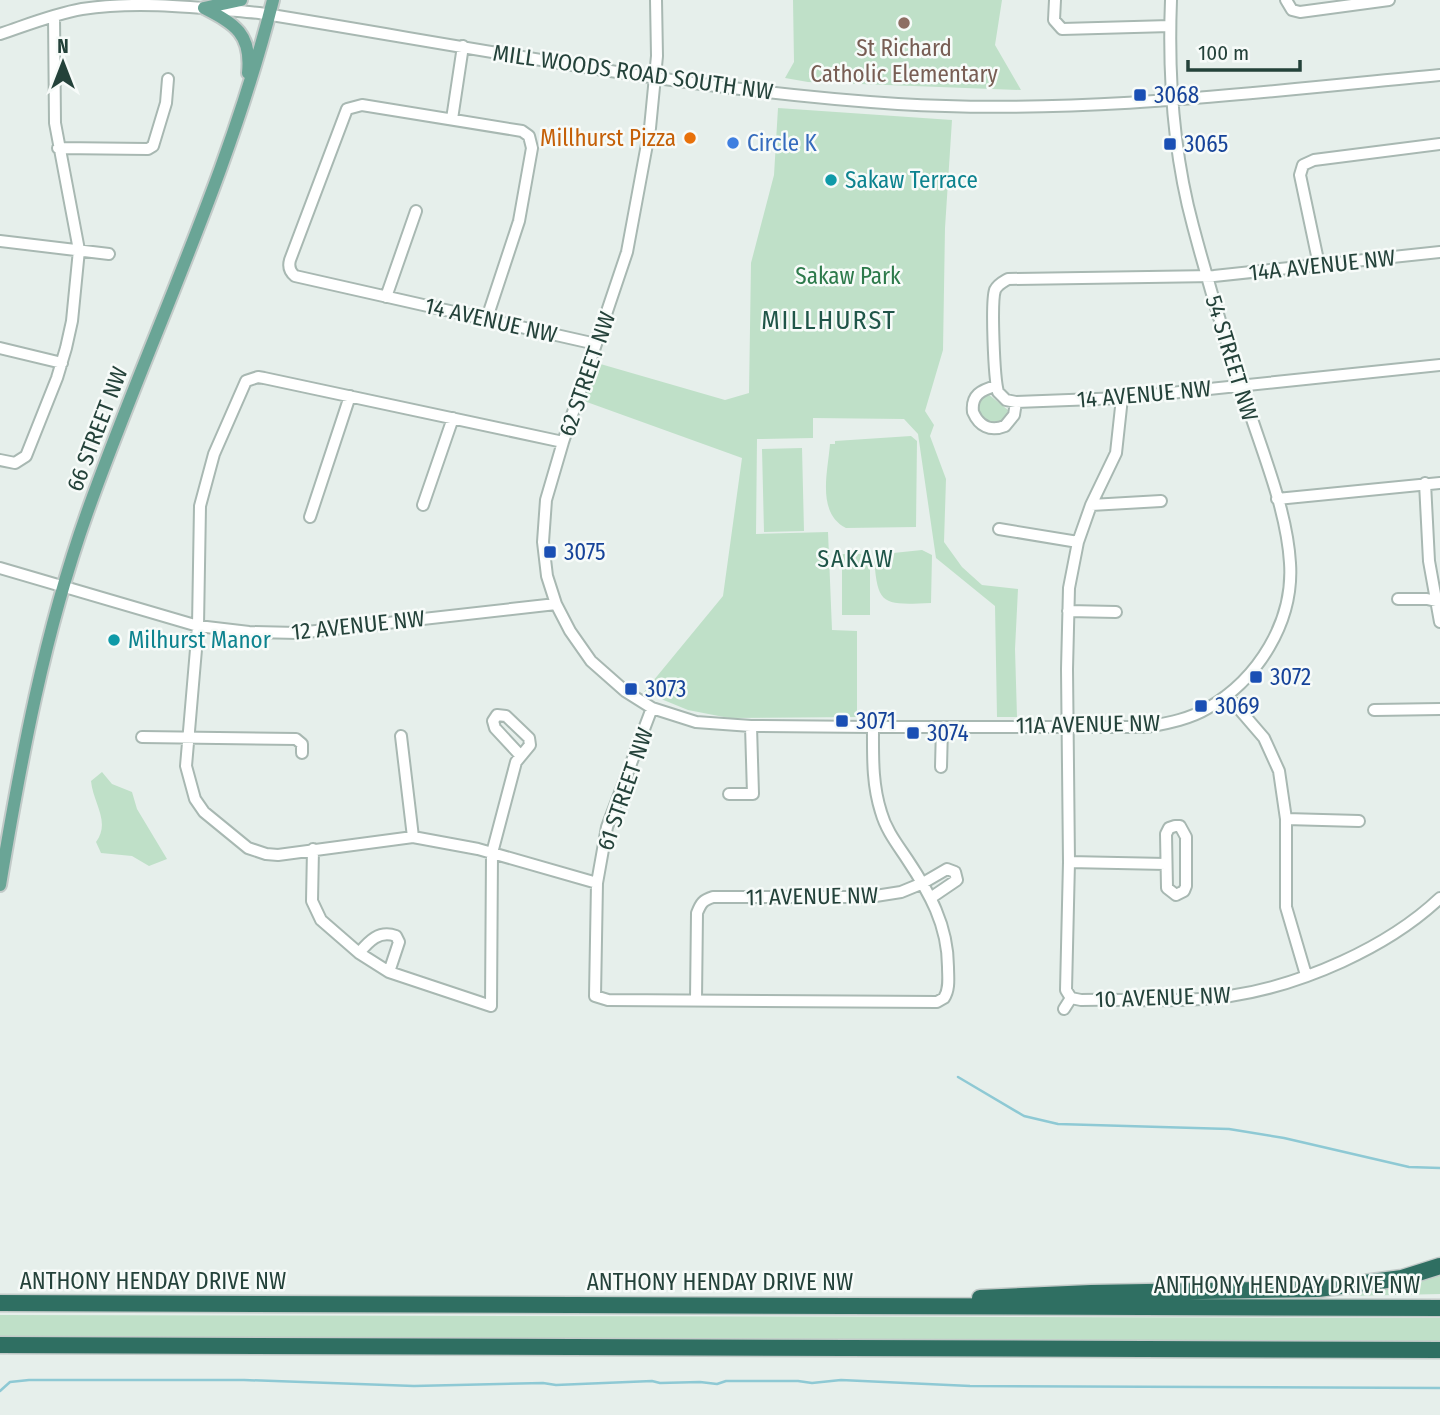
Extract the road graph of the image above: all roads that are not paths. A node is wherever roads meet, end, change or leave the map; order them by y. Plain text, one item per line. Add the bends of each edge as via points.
1 (241, 0) edge
2 (273, 0) edge
3 (656, 0) edge
4 (1055, 0) edge
5 (1171, 0) edge
6 (1389, 0) edge
7 (1287, 4) edge
8 (204, 8) junction
9 (269, 15) junction
10 (54, 16) junction
11 (1170, 26) junction
12 (0, 34) edge
13 (463, 46) junction
14 (1440, 75) edge
15 (655, 78) junction
16 (168, 79) dead end
17 (1171, 100) junction
18 (243, 102) junction
19 (452, 119) junction
20 (1440, 144) edge
21 (58, 148) junction
22 (416, 211) dead end
23 (0, 241) edge
24 (79, 250) junction
25 (1440, 252) edge
26 (109, 254) dead end
27 (1319, 265) junction
28 (1207, 276) junction
29 (386, 297) junction
30 (487, 318) junction
31 (596, 344) junction
32 (0, 348) edge
33 (62, 363) junction
34 (1440, 365) edge
35 (996, 386) junction
36 (1240, 386) junction
37 (350, 396) junction
38 (1122, 398) junction
39 (1012, 402) junction
40 (453, 418) junction
41 (563, 442) junction
42 (0, 460) edge
43 (1425, 483) junction
44 (1440, 483) edge
45 (1277, 499) junction
46 (1161, 501) dead end
47 (423, 505) dead end
48 (1091, 505) junction
49 (310, 517) dead end
50 (999, 529) dead end
51 (1078, 542) junction
52 (0, 568) edge
53 (64, 587) junction
54 (1398, 599) dead end
55 (1438, 602) edge
56 (556, 604) junction
57 (1068, 611) junction
58 (1116, 612) dead end
59 (1440, 622) edge
60 (198, 626) junction
61 (1227, 695) junction
62 (652, 708) junction
63 (1440, 709) edge
64 (1374, 710) dead end
65 (751, 726) junction
66 (873, 727) junction
67 (942, 727) junction
68 (1067, 727) junction
69 (401, 736) dead end
70 (142, 737) dead end
71 (188, 738) junction
72 (302, 753) dead end
73 (520, 755) dead end
74 (941, 767) dead end
75 (729, 794) dead end
76 (1286, 819) junction
77 (1359, 821) dead end
78 (413, 837) junction
79 (313, 849) junction
80 (492, 853) junction
81 (1069, 863) junction
82 (1166, 864) junction
83 (597, 883) junction
84 (923, 883) junction
85 (0, 885) edge
86 (932, 897) junction
87 (1440, 898) edge
88 (359, 953) junction
89 (389, 972) junction
90 (1306, 975) junction
91 (1071, 998) junction
92 (696, 999) junction
93 (1064, 1009) dead end
94 (1440, 1266) edge
95 (1440, 1298) edge
96 (0, 1303) edge
97 (914, 1306) junction
98 (1259, 1307) junction
99 (1440, 1308) edge
100 (0, 1346) edge
101 (1347, 1350) junction
102 (1440, 1350) edge
103 (1440, 1357) edge

1 - 8 main road
2 - 9 main road, 66 STREET NW
3 - 15 street, 62 STREET NW
4 - 11 street via 1058,26 1067,30
5 - 11 street, 54 STREET NW
6 - 7 street via 1306,12
8 - 9 street, MILL WOODS ROAD SOUTH NW
8 - 10 street, MILL WOODS ROAD SOUTH NW via 128,4
8 - 18 main road via 231,23 244,39 249,60
9 - 13 street, MILL WOODS ROAD SOUTH NW
9 - 18 main road, 66 STREET NW
10 - 12 street, MILL WOODS ROAD SOUTH NW
10 - 21 street
11 - 17 street, 54 STREET NW
13 - 15 street, MILL WOODS ROAD SOUTH NW
13 - 19 street
14 - 17 street, MILL WOODS ROAD SOUTH NW
15 - 17 street, MILL WOODS ROAD SOUTH NW via 898,104
15 - 31 street, 62 STREET NW via 628,251
16 - 21 street via 153,146
17 - 28 street, 54 STREET NW via 1183,186
18 - 53 main road, 66 STREET NW via 86,515
19 - 29 street, 14 AVENUE NW via 350,107 330,149 290,270 295,276
19 - 30 street via 529,136 519,221
20 - 27 street via 1303,165 1301,180
21 - 24 street
22 - 29 street
23 - 24 street
24 - 26 street
24 - 33 street via 72,321
25 - 27 street, 14A AVENUE NW
27 - 28 street, 14A AVENUE NW
28 - 35 street, 14A AVENUE NW via 1008,279 995,292
28 - 36 street, 54 STREET NW
29 - 30 street, 14 AVENUE NW
30 - 31 street, 14 AVENUE NW
31 - 41 street, 62 STREET NW
32 - 33 street
33 - 42 street via 28,451 15,463
34 - 36 street, 14 AVENUE NW
35 - 39 street via 999,394
35 - 39 street via 974,399 973,412 984,426 1005,426 1014,415
36 - 38 street, 14 AVENUE NW
36 - 45 street, 54 STREET NW
37 - 40 street
37 - 49 street
37 - 60 street via 264,377 251,378 241,388 194,506
38 - 39 street, 14 AVENUE NW
38 - 48 street via 1116,453
40 - 41 street
40 - 47 street
41 - 56 street, 62 STREET NW via 546,500 542,542
43 - 44 street
43 - 45 street
43 - 55 street via 1428,546
45 - 61 street, 54 STREET NW via 1290,563 1283,619 1269,649
46 - 48 street
48 - 51 street
50 - 51 street
51 - 57 street
52 - 53 street, 12 AVENUE NW
53 - 60 street, 12 AVENUE NW
53 - 85 main road, 66 STREET NW via 23,749
54 - 55 street
55 - 59 street
56 - 60 street, 12 AVENUE NW via 298,633
56 - 62 street, 62 STREET NW via 591,662
57 - 58 street
57 - 68 street
60 - 71 street
61 - 68 street, 11A AVENUE NW via 1193,715 1147,727
61 - 76 street via 1272,752
62 - 65 street, 11A AVENUE NW via 696,722
62 - 83 street, 61 STREET NW via 607,827
63 - 64 street
65 - 66 street, 11A AVENUE NW
65 - 75 street via 753,794
66 - 67 street, 11A AVENUE NW
66 - 84 street via 873,781 880,811
67 - 68 street, 11A AVENUE NW
67 - 74 street
68 - 81 street
69 - 78 street
70 - 71 street
71 - 72 street via 296,739 302,744
71 - 79 street via 188,778 204,813 248,848 260,852 278,855
73 - 80 street
76 - 77 street
76 - 90 street via 1286,907
78 - 79 street
78 - 80 street
79 - 88 street via 312,901 321,920
80 - 83 street
80 - 89 street via 492,1006
81 - 82 street
81 - 91 street via 1066,990
82 - 82 street via 1167,887 1172,894 1181,893 1186,886 1186,837 1180,826 1172,826 1167,834
83 - 92 street, 61 STREET NW via 595,996 608,1000
84 - 86 street
84 - 86 street, 11 AVENUE NW via 947,869 955,872 957,880
84 - 92 street, 11 AVENUE NW via 869,897 713,897 701,903 696,913
86 - 92 street via 946,941 948,989 937,1002
87 - 90 street, 10 AVENUE NW via 1377,944
88 - 89 street
88 - 89 street via 373,937 396,936 399,942
90 - 91 street, 10 AVENUE NW via 1219,997
91 - 93 street
94 - 97 highway via 1402,1278 1318,1289 1000,1296
95 - 98 highway via 1293,1301
96 - 97 highway, ANTHONY HENDAY DRIVE NW
97 - 98 highway, ANTHONY HENDAY DRIVE NW
98 - 99 highway, ANTHONY HENDAY DRIVE NW
100 - 101 highway
101 - 102 highway
101 - 103 highway

